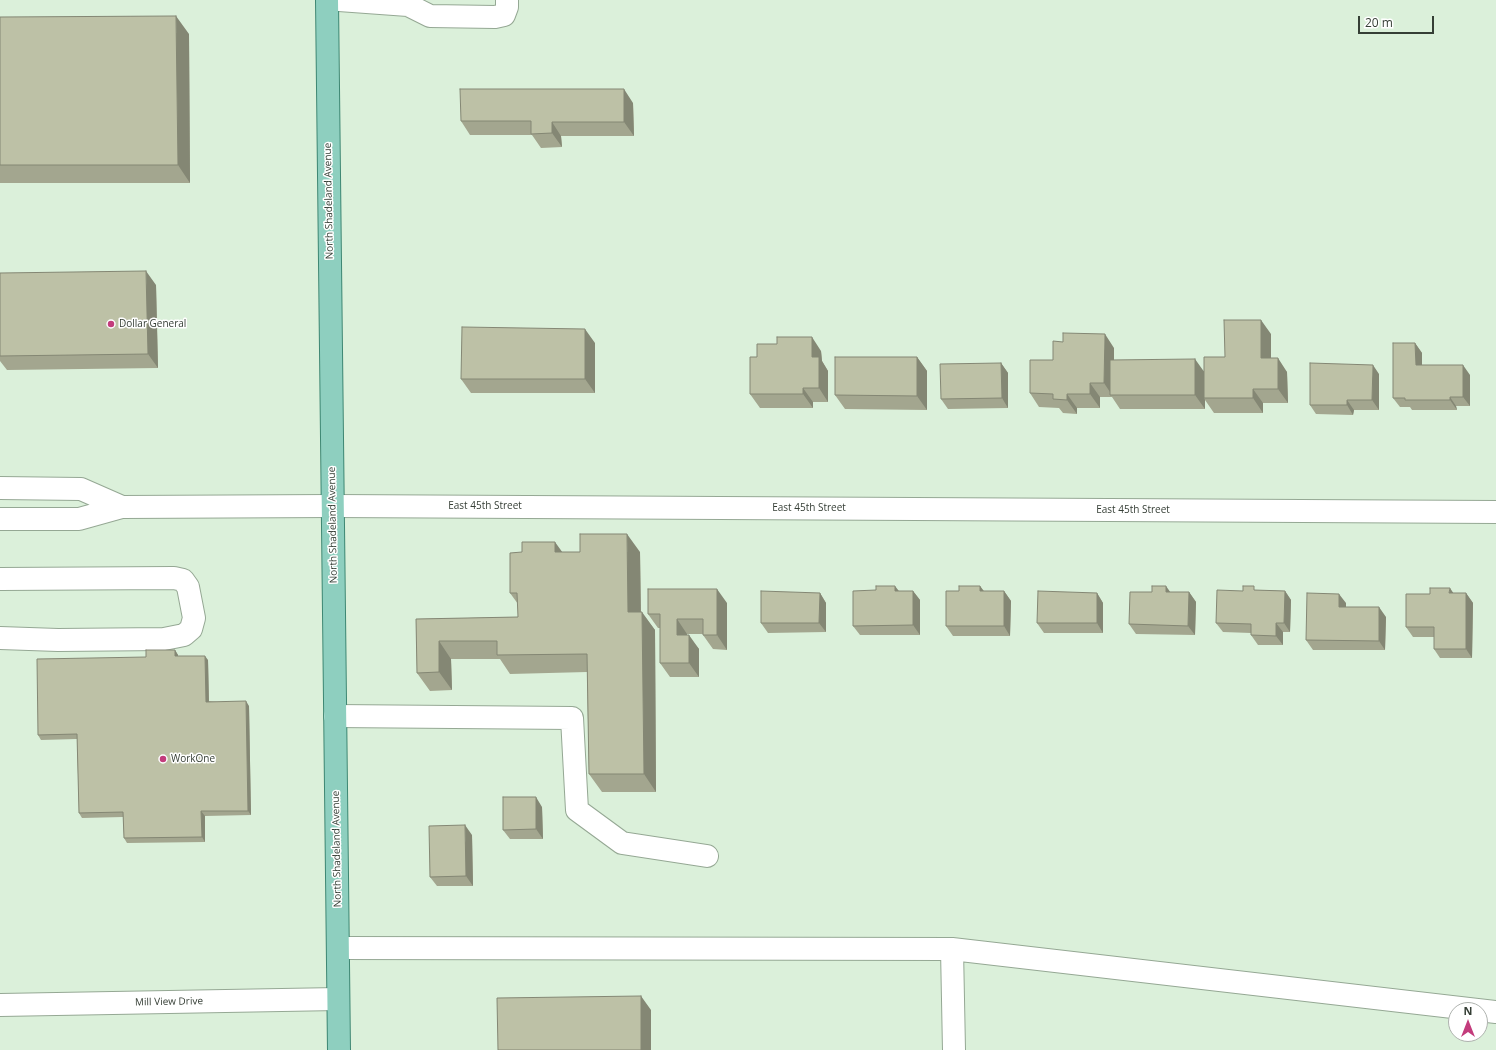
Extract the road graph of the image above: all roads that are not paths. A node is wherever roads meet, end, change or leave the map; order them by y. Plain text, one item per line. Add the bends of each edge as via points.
1 (327, 0) edge
2 (339, 0) edge
3 (507, 0) edge
4 (0, 488) edge
5 (332, 506) junction
6 (122, 507) junction
7 (1496, 512) edge
8 (0, 519) edge
9 (0, 579) edge
10 (0, 638) edge
11 (335, 716) junction
12 (707, 856) dead end
13 (338, 948) junction
14 (952, 949) junction
15 (338, 999) junction
16 (0, 1005) edge
17 (1496, 1012) edge
18 (339, 1050) edge
19 (954, 1050) edge

1 - 5 main road, North Shadeland Avenue
2 - 3 street via 408,4 430,16 496,17 504,15
4 - 6 street, East 45th Street via 81,489
5 - 6 street, East 45th Street
5 - 7 street, East 45th Street
5 - 11 main road, North Shadeland Avenue
6 - 8 street, East 45th Street via 79,519
9 - 10 street via 174,578 183,580 188,587 194,618 191,629 184,635 164,639
11 - 12 street via 572,718 577,810 622,843
11 - 13 main road, North Shadeland Avenue
13 - 14 street
13 - 15 main road, North Shadeland Avenue
14 - 17 street
14 - 19 street
15 - 16 street, Mill View Drive
15 - 18 main road, North Shadeland Avenue

